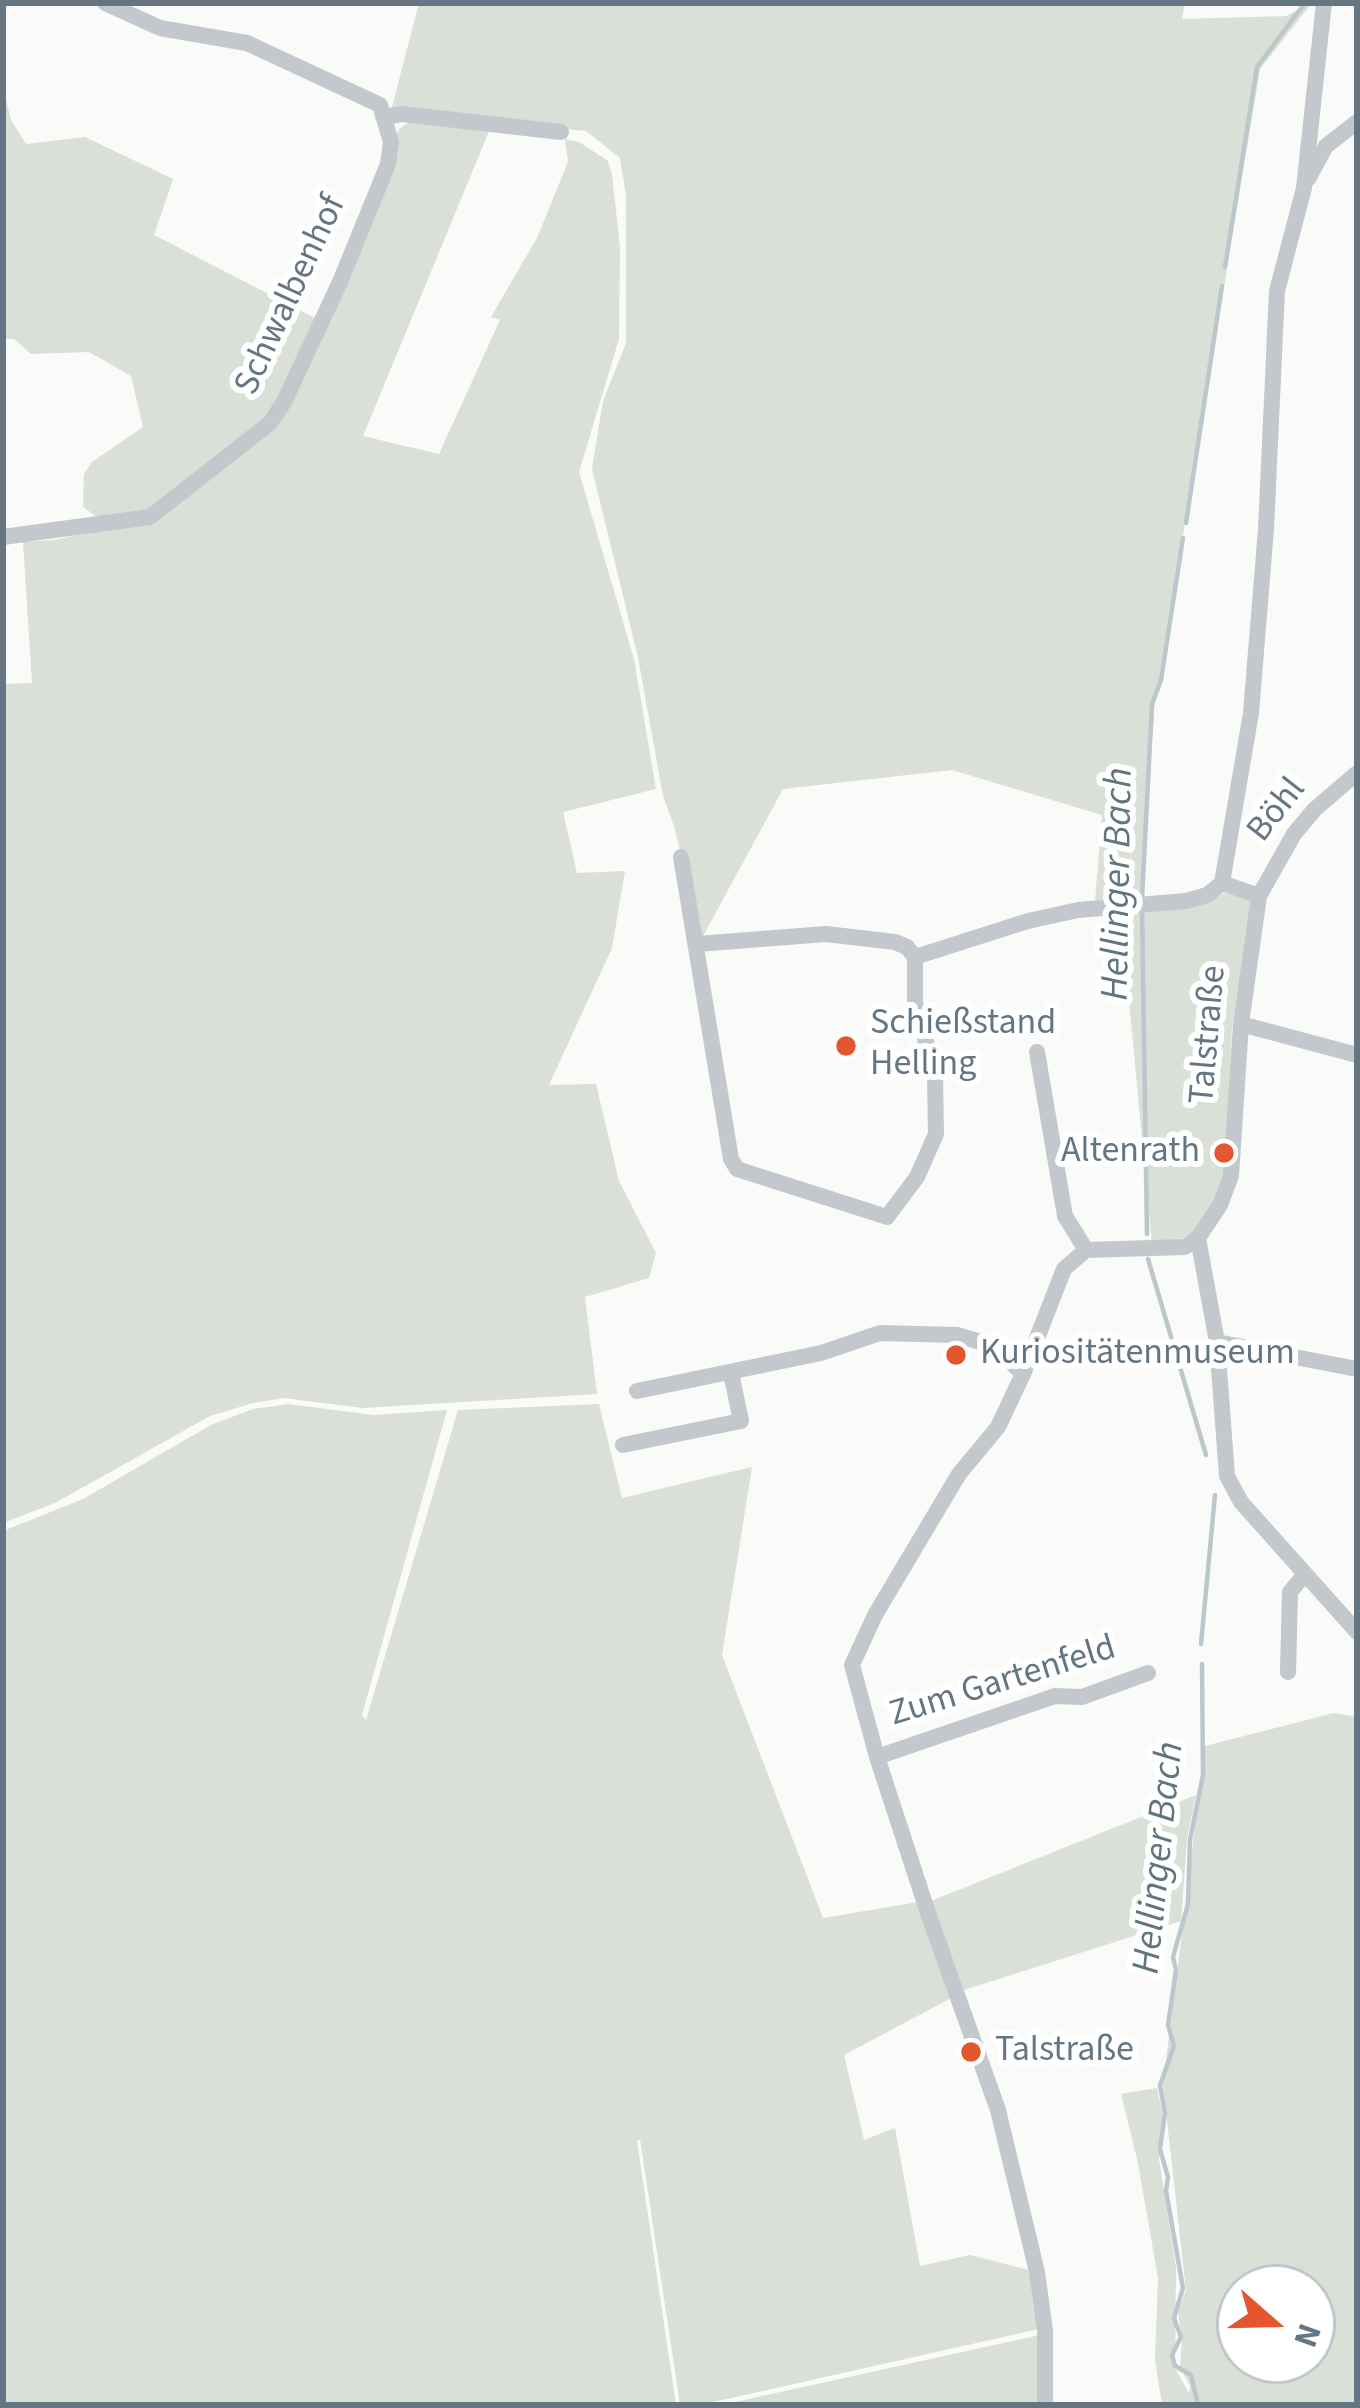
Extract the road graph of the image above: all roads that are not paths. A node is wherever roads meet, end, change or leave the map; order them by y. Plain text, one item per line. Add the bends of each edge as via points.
1 (104, 3) edge
2 (1324, 3) edge
3 (383, 118) junction
4 (1357, 122) edge
5 (561, 132) dead end
6 (1304, 188) junction
7 (3, 537) edge
8 (1357, 773) edge
9 (681, 856) dead end
10 (1222, 883) junction
11 (1259, 896) junction
12 (698, 944) junction
13 (915, 956) junction
14 (1241, 1024) junction
15 (1037, 1052) dead end
16 (1357, 1054) edge
17 (1198, 1238) junction
18 (1087, 1250) junction
19 (1216, 1342) junction
20 (1357, 1369) edge
21 (730, 1372) junction
22 (1023, 1374) junction
23 (637, 1391) dead end
24 (623, 1445) dead end
25 (1305, 1574) junction
26 (1357, 1632) edge
27 (1148, 1672) dead end
28 (1288, 1672) dead end
29 (877, 1757) junction
30 (1045, 2405) edge

1 - 3 street via 160,28 248,43 380,105
2 - 6 street
3 - 5 street
3 - 7 street, Schwalbenhof via 388,164 270,423 150,517
4 - 6 street via 1326,146
6 - 10 street via 1276,306 1251,713
8 - 11 street, Böhl via 1294,834
9 - 12 street
10 - 11 street
10 - 13 street via 1207,895 1040,918
11 - 14 street, Talstraße
12 - 13 street via 826,934 895,942
12 - 13 street via 737,1169 887,1217 936,1134 935,1074 915,1003
14 - 16 street
14 - 17 street, Talstraße via 1231,1176
15 - 18 street via 1065,1216
17 - 18 street via 1185,1247
17 - 19 street
18 - 22 street via 1064,1269
19 - 20 street
19 - 25 street via 1227,1476 1240,1502
21 - 22 street via 880,1333 994,1346
21 - 23 street
21 - 24 street via 741,1421
22 - 29 street via 998,1427 959,1474 860,1643 852,1665
25 - 26 street
25 - 28 street via 1290,1592
27 - 29 street, Zum Gartenfeld
29 - 30 street via 998,2110 1037,2272

